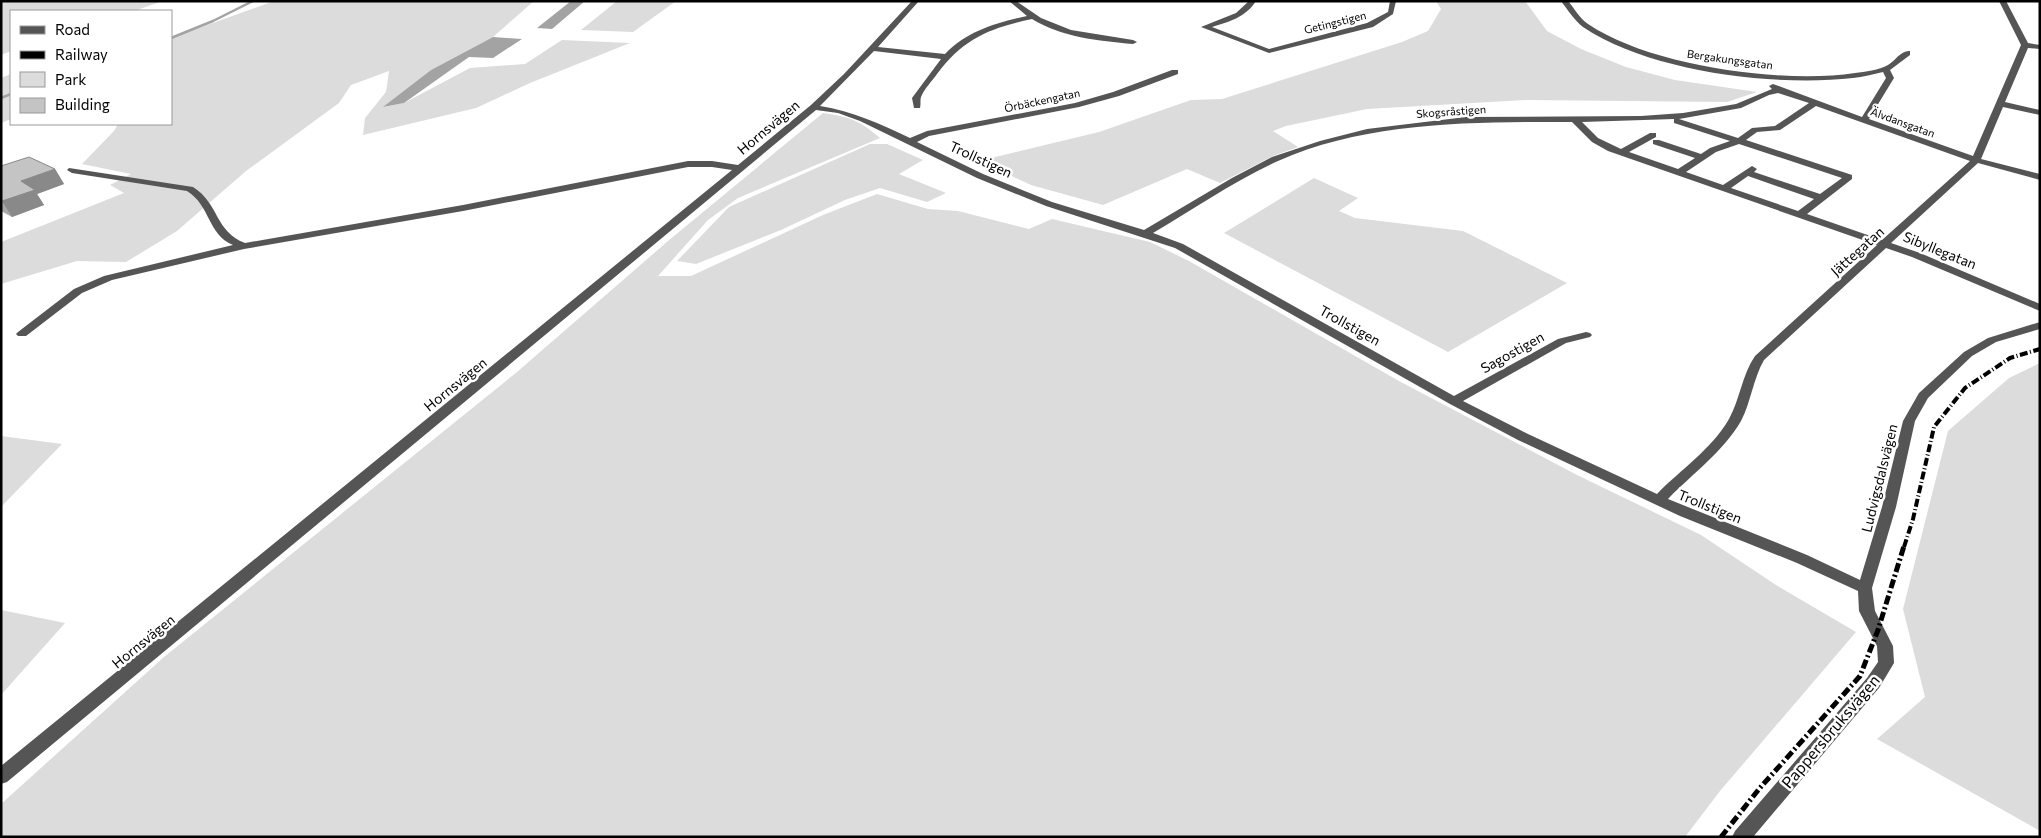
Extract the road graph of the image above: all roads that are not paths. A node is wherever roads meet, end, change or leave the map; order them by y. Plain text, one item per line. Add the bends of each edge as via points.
1 (916, 1) edge
2 (1012, 1) edge
3 (1253, 1) edge
4 (1393, 1) edge
5 (1564, 1) edge
6 (2002, 1) edge
7 (1032, 17) junction
8 (1133, 42) dead end
9 (2025, 45) junction
10 (2040, 47) edge
11 (872, 49) junction
12 (1907, 53) dead end
13 (948, 57) junction
14 (1886, 69) junction
15 (1175, 72) dead end
16 (1766, 76) junction
17 (1779, 90) junction
18 (1815, 103) junction
19 (2001, 104) junction
20 (917, 106) dead end
21 (814, 107) junction
22 (2040, 113) edge
23 (1574, 119) junction
24 (1864, 120) junction
25 (1677, 121) dead end
26 (911, 141) junction
27 (1739, 141) junction
28 (1621, 153) junction
29 (1701, 157) junction
30 (1976, 160) junction
31 (741, 168) junction
32 (72, 170) dead end
33 (1678, 173) junction
34 (2040, 177) edge
35 (1722, 189) junction
36 (1821, 198) junction
37 (1799, 215) junction
38 (1145, 234) junction
39 (1884, 244) junction
40 (244, 246) junction
41 (2040, 308) edge
42 (2040, 325) edge
43 (22, 334) dead end
44 (1586, 335) dead end
45 (1454, 401) junction
46 (1658, 501) junction
47 (1865, 588) junction
48 (1, 777) edge
49 (1741, 837) edge

1 - 11 street, Hornsvägen
2 - 7 street
3 - 4 street, Getingstigen via 1236,15 1205,27 1269,51 1379,22 1391,13
5 - 16 street, Bergakungsgatan via 1574,18 1623,45 1680,63
6 - 9 street
7 - 8 street via 1057,28 1089,36
7 - 13 street via 982,31 963,42
9 - 10 street
9 - 19 street, Jättegatan
11 - 13 street
11 - 21 street, Hornsvägen
12 - 14 street, Bergakungsgatan
13 - 20 street via 916,98
14 - 16 street, Bergakungsgatan via 1841,77
14 - 24 street via 1890,78
15 - 26 street, Örbäckengatan via 1083,103 928,134
16 - 17 street, Älvdansgatan
17 - 18 street, Älvdansgatan
17 - 23 street, Skogsråstigen via 1738,106 1703,114 1641,119
18 - 24 street, Älvdansgatan
18 - 27 street via 1777,128 1755,130
19 - 22 street
19 - 30 street, Jättegatan
21 - 26 street, Trollstigen via 852,115
21 - 31 street, Hornsvägen
23 - 28 street, Sibyllegatan via 1602,145
23 - 38 street, Skogsråstigen via 1443,122 1337,139 1256,168
24 - 30 street, Älvdansgatan
25 - 27 street
26 - 38 street, Trollstigen via 1012,190
27 - 29 street
27 - 36 street via 1849,177
28 - 29 street via 1655,138
28 - 33 street, Sibyllegatan
29 - 33 street
30 - 34 street, Älvdansgatan
30 - 39 street, Jättegatan
31 - 40 street via 688,164
31 - 48 street, Hornsvägen
32 - 40 street via 190,189 205,200 227,238
33 - 35 street, Sibyllegatan
35 - 36 street via 1750,171
35 - 37 street, Sibyllegatan
36 - 37 street
37 - 39 street, Sibyllegatan
38 - 45 street, Trollstigen via 1179,246
39 - 41 street, Sibyllegatan
39 - 46 street, Jättegatan via 1759,358 1751,371 1735,420 1722,439
40 - 43 street via 93,284 67,298
42 - 47 street, Ludvigsdalsvägen via 1992,340 1968,354 1923,396 1909,421 1890,507
44 - 45 street, Sagostigen via 1562,342
45 - 46 street, Trollstigen
46 - 47 street, Trollstigen
47 - 49 street, Pappersbruksvägen via 1867,610 1885,646 1886,663

